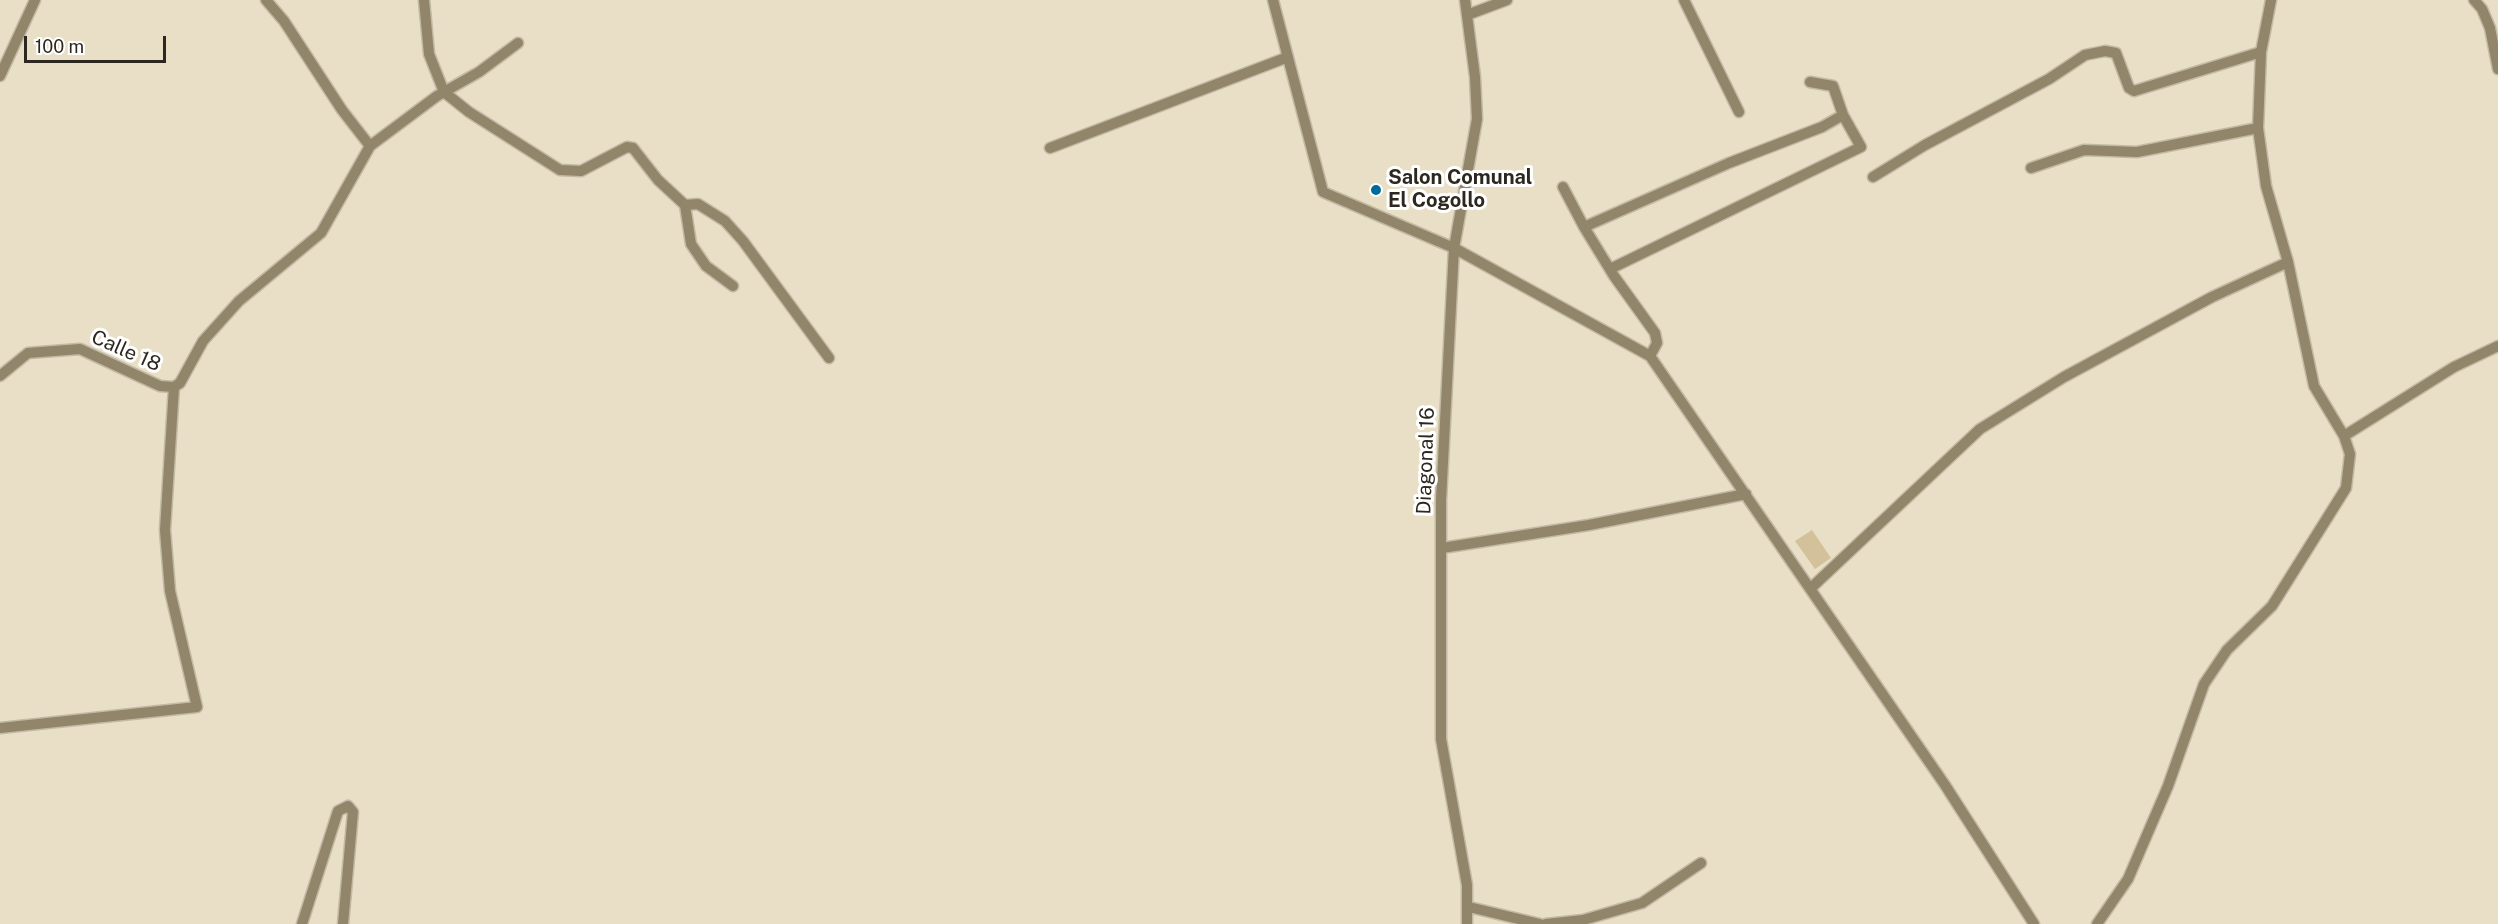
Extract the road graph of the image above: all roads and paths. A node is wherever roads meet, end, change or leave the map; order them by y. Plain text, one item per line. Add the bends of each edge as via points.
1 (35, 0) edge
2 (266, 0) edge
3 (423, 0) edge
4 (1273, 0) edge
5 (1465, 0) edge
6 (1507, 0) edge
7 (1684, 0) edge
8 (2271, 0) edge
9 (2474, 0) edge
10 (1467, 15) junction
11 (518, 43) dead end
12 (2260, 52) junction
13 (1288, 57) junction
14 (2498, 69) edge
15 (0, 76) edge
16 (1810, 82) dead end
17 (444, 92) junction
18 (1739, 112) dead end
19 (1843, 115) junction
20 (2258, 128) junction
21 (370, 146) junction
22 (1050, 148) dead end
23 (2031, 168) dead end
24 (1873, 177) dead end
25 (1563, 187) dead end
26 (685, 205) junction
27 (1584, 228) junction
28 (1454, 248) junction
29 (2288, 262) junction
30 (1610, 269) junction
31 (733, 286) dead end
32 (2498, 346) edge
33 (1650, 356) junction
34 (829, 358) dead end
35 (0, 376) edge
36 (174, 387) junction
37 (2344, 436) junction
38 (1746, 494) junction
39 (1442, 548) junction
40 (1811, 588) junction
41 (0, 728) edge
42 (1701, 864) dead end
43 (1468, 907) junction
44 (302, 924) edge
45 (343, 924) edge
46 (1467, 924) edge
47 (1540, 924) edge
48 (1546, 924) edge
49 (2034, 924) edge
50 (2097, 924) edge

1 - 15 street
2 - 21 street
3 - 17 street via 429,54
4 - 13 street
5 - 10 street, Diagonal 16
6 - 10 street
7 - 18 street
8 - 12 street
9 - 14 street via 2490,28
10 - 28 street, Diagonal 16 via 1477,119
11 - 17 street
12 - 20 street
12 - 24 street via 2134,91 2129,88 2116,53 2105,51 2085,56
13 - 22 street
13 - 28 street via 1323,192
16 - 19 street via 1833,86
17 - 21 street
17 - 26 street via 560,170 581,171 627,147 633,148 658,180
19 - 27 street
19 - 30 street via 1861,147
20 - 23 street via 2137,152 2084,150
20 - 29 street via 2266,186
21 - 36 street via 321,233 239,301 203,341
25 - 27 street
26 - 31 street via 691,244 706,266
26 - 34 street via 698,204 725,221
27 - 30 street
28 - 33 street
28 - 39 street, Diagonal 16
29 - 37 street via 2314,386
29 - 40 street via 2212,297 2064,377 1980,429
30 - 33 street via 1655,333 1657,343
32 - 37 street via 2454,367
33 - 38 street
35 - 36 street, Calle 18 via 28,353 80,349 160,386
36 - 41 street via 165,530 170,591 197,707
37 - 50 street via 2350,454 2346,488 2272,606 2227,650 2204,684 2168,786 2128,879
38 - 39 street via 1589,525
38 - 40 street
39 - 43 street, Diagonal 16 via 1441,739
40 - 49 street via 1945,784
42 - 48 street via 1642,903 1583,920
43 - 46 street, Diagonal 16
43 - 47 street
44 - 45 street via 338,811 348,806 353,812

